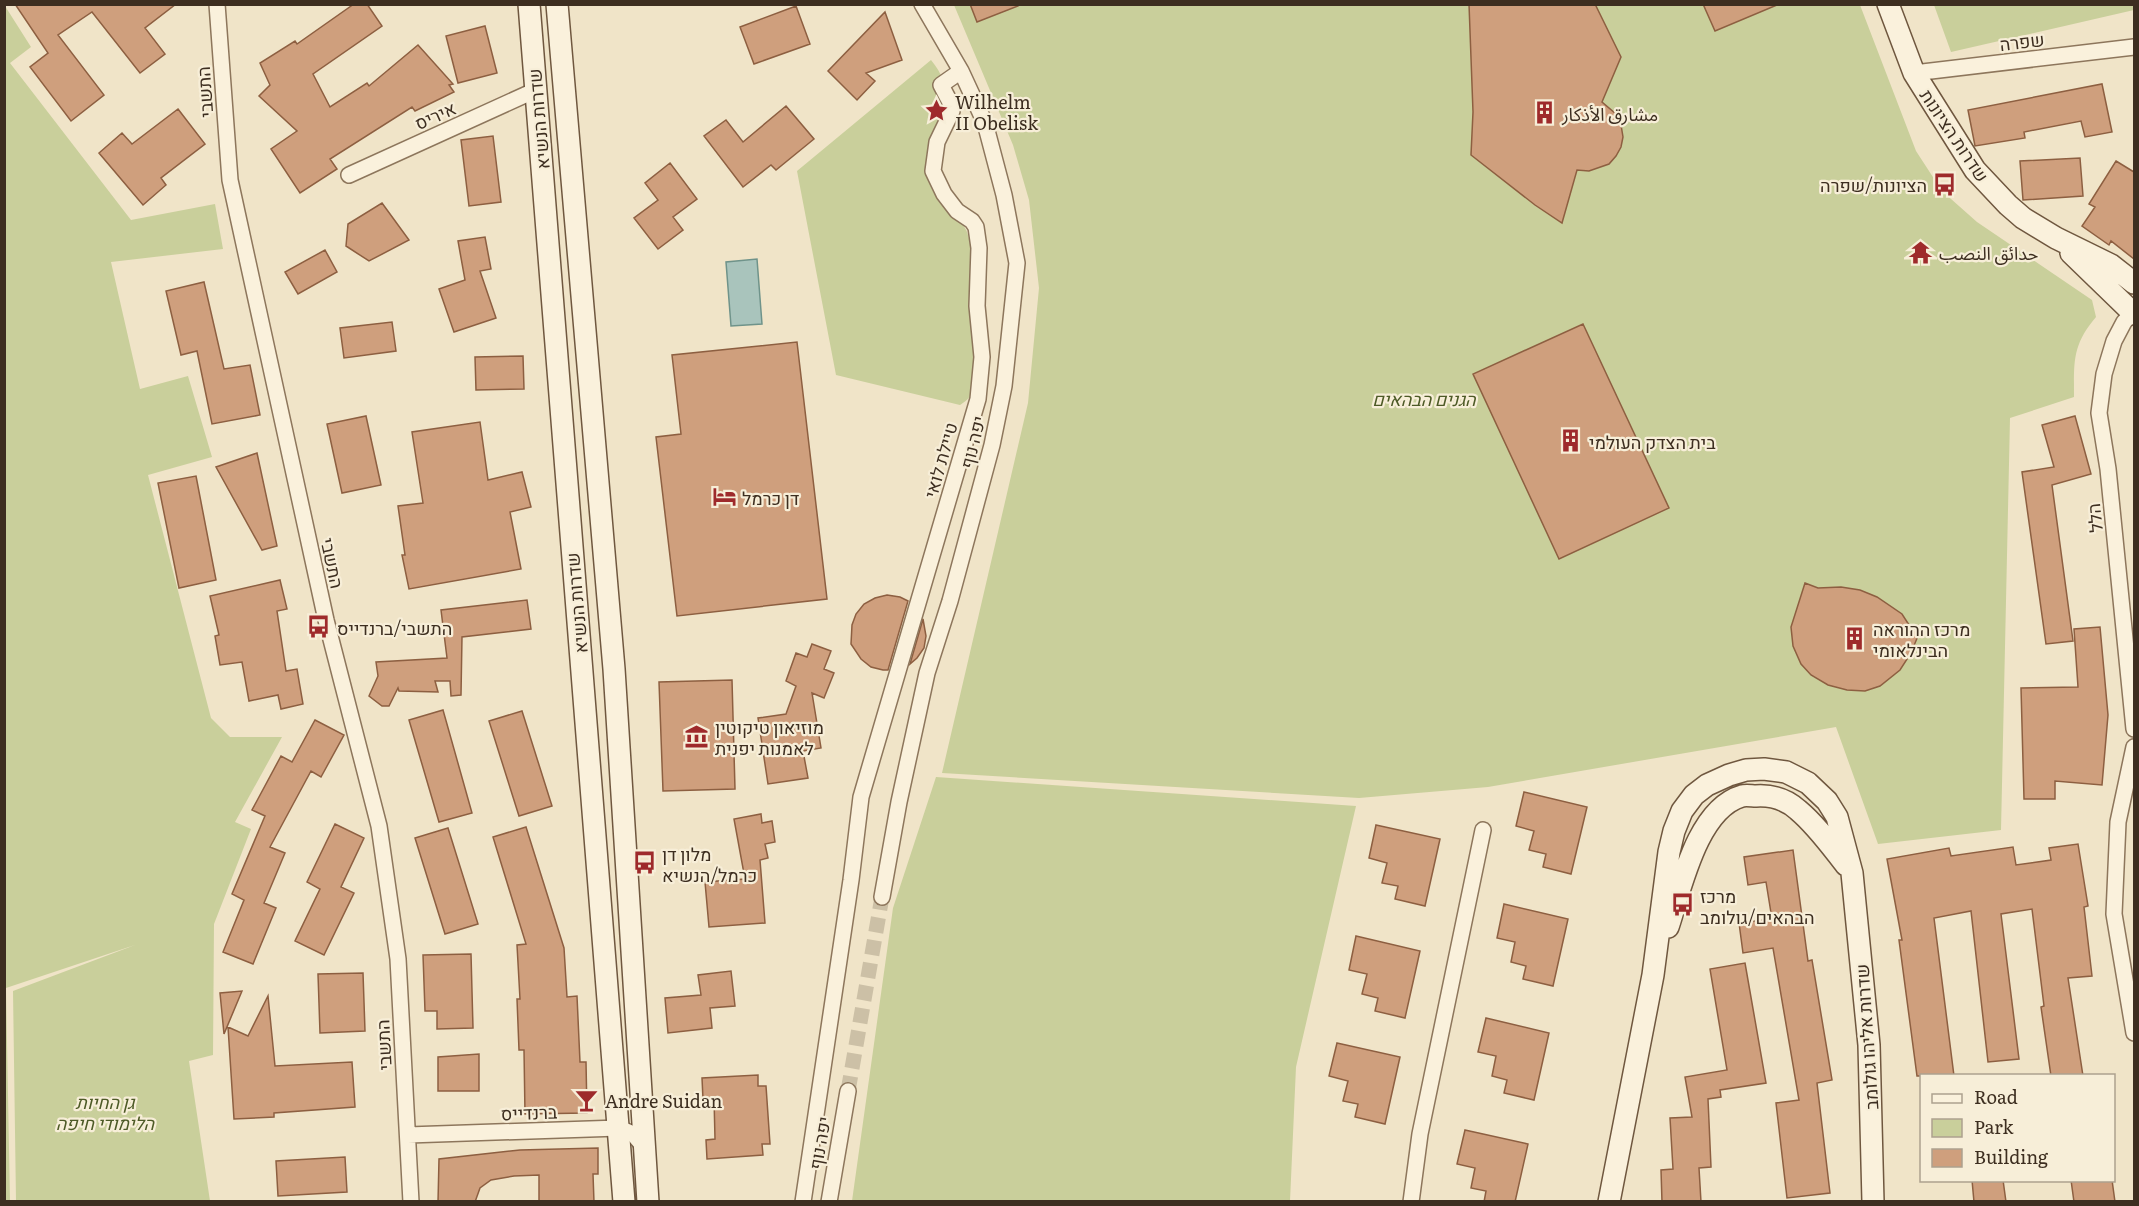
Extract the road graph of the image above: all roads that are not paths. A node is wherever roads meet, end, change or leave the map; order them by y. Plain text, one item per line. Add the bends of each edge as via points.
1 (218, 4) edge
2 (529, 4) edge
3 (557, 4) edge
4 (922, 4) edge
5 (1890, 4) edge
6 (2134, 47) edge
7 (961, 71) junction
8 (1914, 73) junction
9 (536, 90) junction
10 (349, 176) dead end
11 (2056, 238) junction
12 (2134, 283) edge
13 (2134, 312) edge
14 (2134, 729) edge
15 (2134, 747) edge
16 (1483, 830) dead end
17 (1852, 873) junction
18 (882, 897) tunnel mouth
19 (1653, 975) junction
20 (2134, 1033) edge
21 (848, 1091) tunnel mouth
22 (619, 1128) junction
23 (408, 1135) junction
24 (644, 1147) junction
25 (411, 1202) edge
26 (624, 1202) edge
27 (648, 1202) edge
28 (803, 1202) edge
29 (829, 1202) edge
30 (1411, 1202) edge
31 (1609, 1202) edge
32 (1873, 1202) edge

1 - 23 street, התשבי via 230,180 326,620 379,826 398,959
2 - 9 street, שדרות הנשיא
3 - 24 street, שדרות הנשיא via 614,669
4 - 7 street, יפה נוף
5 - 8 street, שדרות הציונות
6 - 8 street, שפרה
7 - 18 street, יפה נוף via 985,123 1004,195 1017,263 1014,310 992,445 927,673
7 - 28 street, טיילת לואי via 941,85 952,111 937,142 933,171 957,211 976,227 976,306 982,357 978,399 861,797
8 - 11 street, שדרות הציונות via 1975,170 2008,206
9 - 10 street, איריס
9 - 22 street, שדרות הנשיא
11 - 12 street, שדרות הציונות via 2111,265
11 - 13 street, שדרות הציונות
13 - 14 street, הלל via 2114,341 2099,412
15 - 20 street via 2118,822 2114,914
16 - 30 street via 1420,1134
17 - 19 street, שדרות אליהו גולומב via 1817,828 1796,808 1772,795 1743,796 1725,805 1712,818 1694,851
17 - 19 street, שדרות אליהו גולומב via 1837,817 1808,783 1786,772 1764,769 1746,770 1707,785 1682,811 1674,831
17 - 32 street, שדרות אליהו גולומב via 1869,1045
19 - 31 street, שדרות אליהו גולומב
21 - 29 street, יפה נוף
22 - 23 street, ברנדייס
22 - 24 street via 633,1134
22 - 26 street, שדרות הנשיא
23 - 25 street, התשבי
24 - 27 street, שדרות הנשיא

